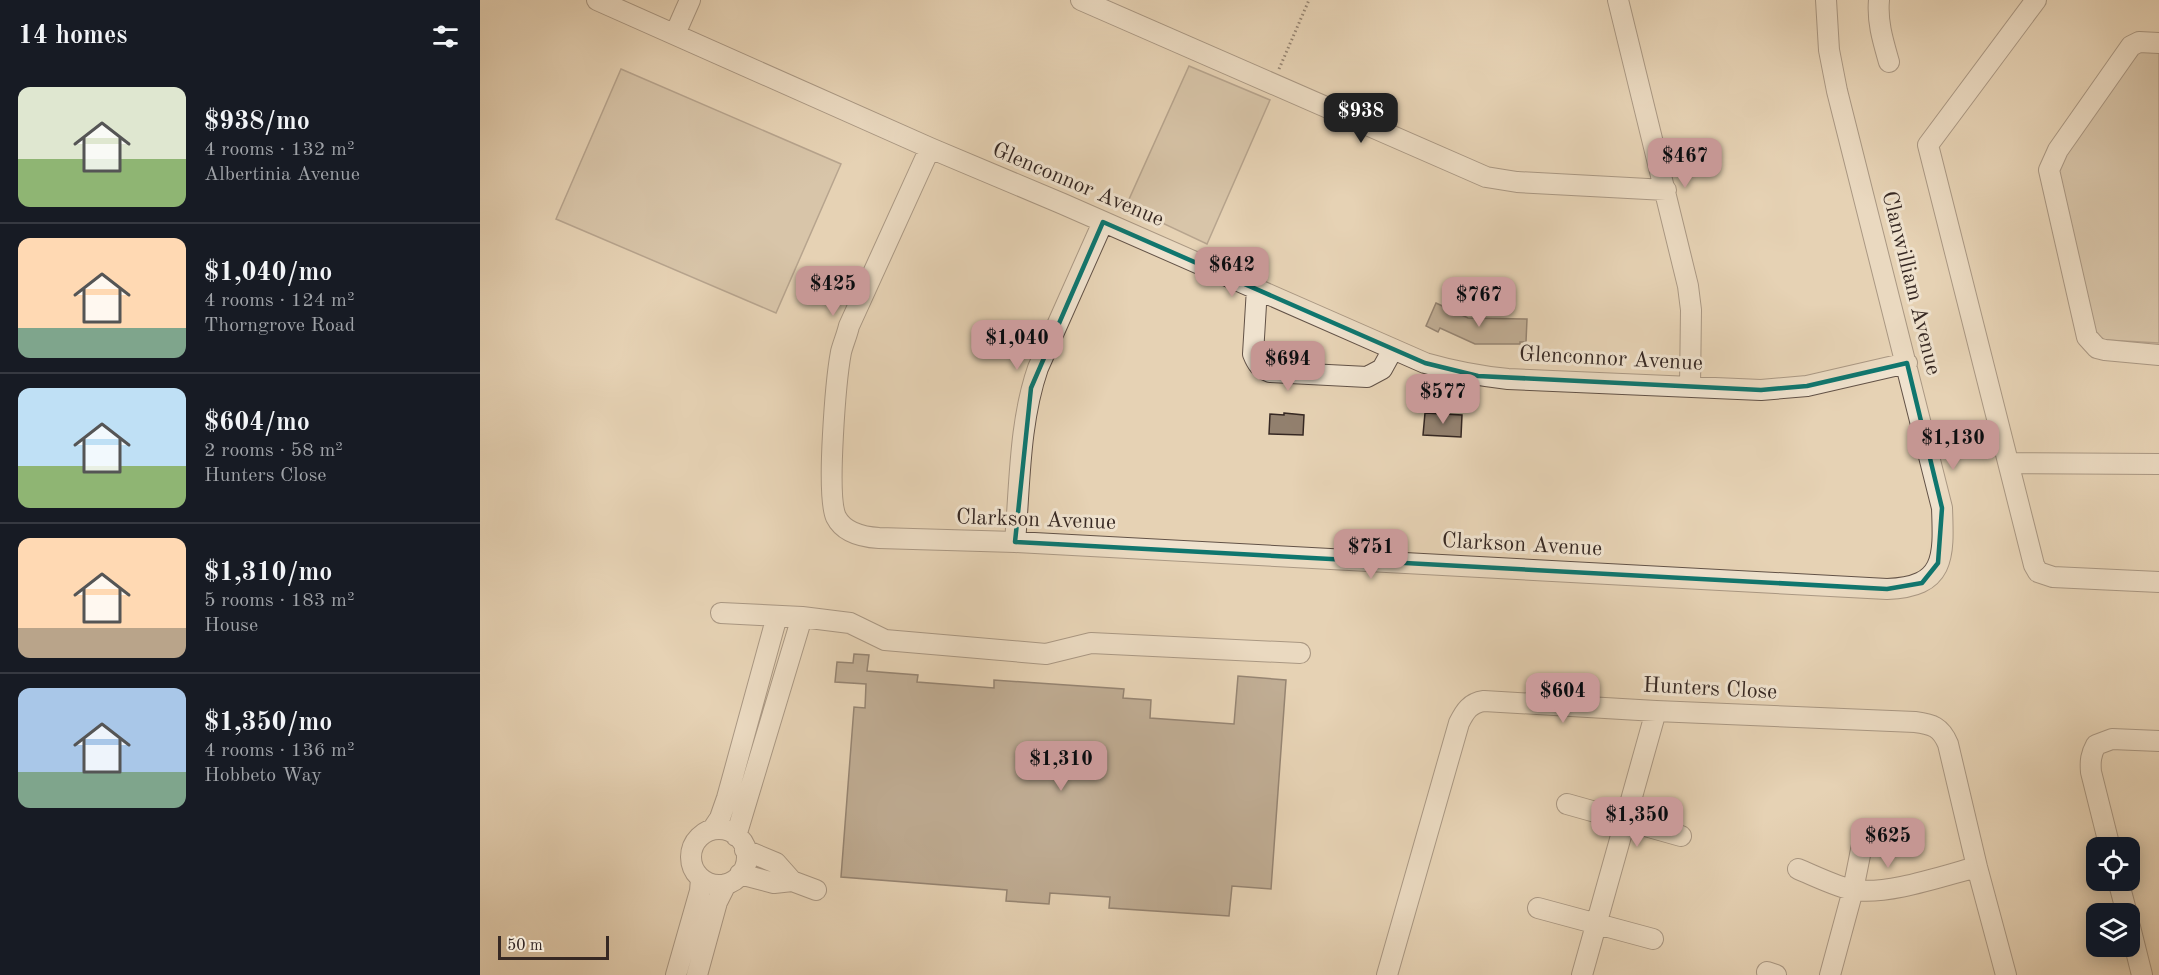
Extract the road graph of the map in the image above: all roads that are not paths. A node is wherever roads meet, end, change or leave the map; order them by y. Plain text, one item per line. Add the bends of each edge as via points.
1 (597, 0) edge
2 (690, 0) edge
3 (1081, 0) edge
4 (1618, 0) edge
5 (1826, 0) edge
6 (1879, 0) edge
7 (2036, 0) edge
8 (675, 34) junction
9 (2159, 43) edge
10 (1889, 62) dead end
11 (930, 148) junction
12 (1666, 190) junction
13 (1103, 222) junction
14 (1257, 288) junction
15 (1393, 349) junction
16 (2159, 355) edge
17 (1907, 363) junction
18 (1690, 386) junction
19 (2009, 463) junction
20 (2159, 464) edge
21 (1015, 542) junction
22 (1932, 576) joint
23 (2159, 582) edge
24 (721, 613) dead end
25 (777, 616) junction
26 (802, 617) junction
27 (1300, 652) dead end
28 (1656, 711) junction
29 (2159, 741) edge
30 (1567, 804) dead end
31 (1626, 820) junction
32 (712, 830) junction
33 (1864, 835) dead end
34 (1681, 836) dead end
35 (2107, 837) edge
36 (741, 843) junction
37 (1977, 867) junction
38 (1798, 869) dead end
39 (701, 879) junction
40 (733, 879) junction
41 (792, 881) junction
42 (816, 890) dead end
43 (1853, 890) junction
44 (1538, 908) dead end
45 (1596, 924) junction
46 (1653, 939) dead end
47 (2138, 957) edge
48 (676, 975) edge
49 (696, 975) edge
50 (1388, 975) edge
51 (1581, 975) edge
52 (1830, 975) edge
53 (2006, 975) edge
54 (2142, 975) edge

1 - 8 street, Glenconnor Avenue
2 - 8 street
3 - 12 street via 1486,177
4 - 12 street
5 - 17 street, Clanwilliam Avenue via 1829,50 1837,91
6 - 10 street via 1878,17
7 - 19 street via 1928,145
8 - 11 street, Glenconnor Avenue
9 - 16 street via 2139,42 2131,46 2058,150 2049,170 2091,344 2105,350
11 - 13 street, Glenconnor Avenue
11 - 21 street, Clarkson Avenue via 849,326 841,352 832,466 833,507 841,525 863,537
12 - 18 street via 1690,298
13 - 14 street, Glenconnor Avenue
13 - 21 street via 1031,388
14 - 15 street, Glenconnor Avenue
14 - 15 street via 1253,354 1257,364 1270,372 1367,377 1382,369
15 - 18 street, Glenconnor Avenue via 1425,363 1479,376
17 - 18 street, Glenconnor Avenue via 1807,386 1761,390
17 - 22 street, Clanwilliam Avenue via 1942,508 1941,549
19 - 20 street
19 - 23 street via 2038,572 2053,578
21 - 22 street, Clarkson Avenue via 1887,589 1922,584
24 - 25 street
25 - 26 street
25 - 32 street via 727,798
26 - 27 street via 850,623 885,640 1046,654 1091,643
26 - 36 street
28 - 31 street
28 - 37 street, Hunters Close via 1930,724 1938,728 1948,744
28 - 50 street, Hunters Close via 1484,701 1469,707 1459,723
29 - 35 street via 2112,739 2096,745 2090,760 2091,772
30 - 31 street
31 - 34 street
31 - 45 street
32 - 36 street via 729,831
32 - 39 street via 697,839 691,855 691,864
33 - 43 street
36 - 40 street via 745,867
36 - 41 street via 776,862
37 - 43 street via 1881,889
37 - 53 street, Hunters Close
38 - 43 street
39 - 40 street via 717,885
39 - 48 street
40 - 41 street
40 - 49 street via 717,902
41 - 42 street
43 - 52 street
44 - 45 street
45 - 46 street
45 - 51 street
47 - 54 street

